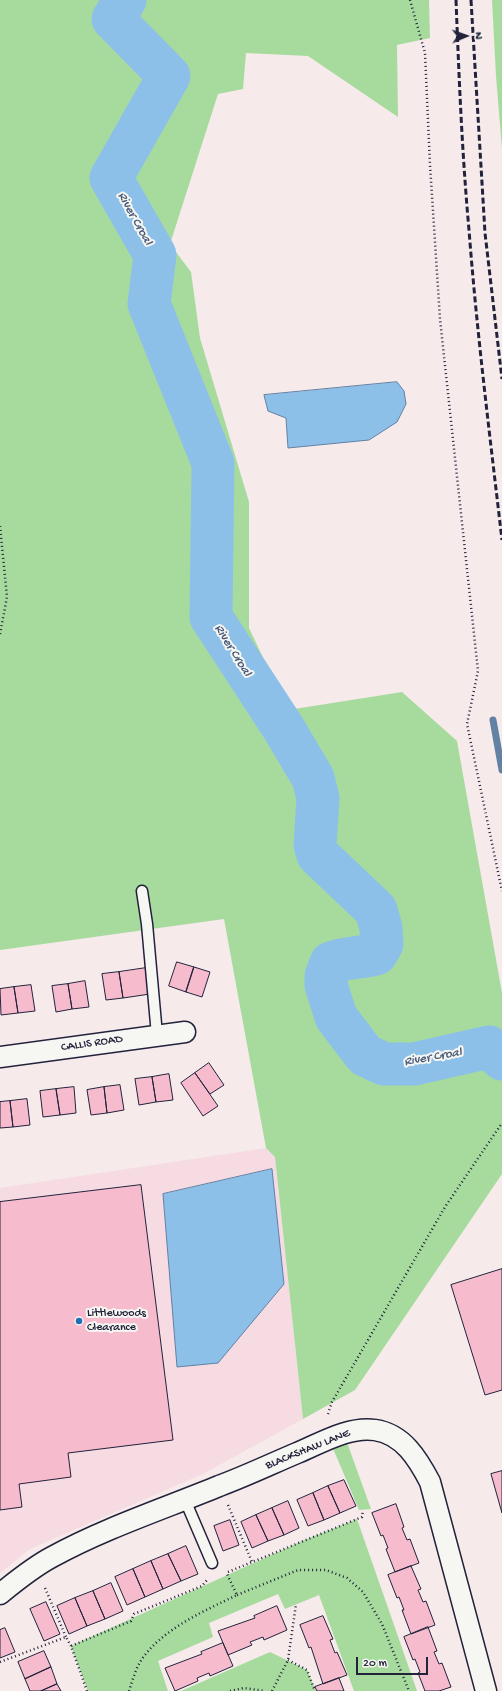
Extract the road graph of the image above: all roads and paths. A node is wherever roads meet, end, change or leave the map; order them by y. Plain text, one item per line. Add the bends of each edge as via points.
1 (410, 0) edge
2 (0, 526) edge
3 (0, 634) edge
4 (142, 891) dead end
5 (502, 891) edge
6 (185, 1032) dead end
7 (157, 1035) junction
8 (0, 1057) edge
9 (502, 1124) edge
10 (333, 1438) junction
11 (220, 1486) junction
12 (185, 1500) junction
13 (363, 1510) dead end
14 (252, 1562) junction
15 (212, 1563) joint
16 (36, 1567) junction
17 (227, 1572) junction
18 (220, 1575) dead end
19 (212, 1578) dead end
20 (0, 1594) edge
21 (237, 1595) junction
22 (296, 1604) dead end
23 (66, 1637) junction
24 (71, 1646) junction
25 (288, 1660) junction
26 (0, 1662) edge
27 (87, 1691) edge
28 (129, 1691) edge
29 (230, 1691) edge
30 (265, 1691) edge
31 (272, 1691) edge
32 (315, 1691) edge
33 (409, 1691) edge
34 (486, 1691) edge

1 - 5 path via 426,53 440,319 478,671 467,724
2 - 3 path via 7,597
4 - 7 lane
6 - 7 street, CALLIS ROAD
7 - 8 street, CALLIS ROAD
9 - 10 path via 445,1207 332,1402 328,1417
10 - 11 street, BLACKSHAW LANE
10 - 34 street, BLACKSHAW LANE via 356,1430 375,1430 391,1434 408,1447 420,1463 430,1482
11 - 12 street, BLACKSHAW LANE
11 - 14 path
12 - 15 lane
12 - 16 street, BLACKSHAW LANE via 98,1534
13 - 14 path via 362,1517
14 - 17 path
15 - 17 path
16 - 20 street, BLACKSHAW LANE
16 - 23 path
17 - 18 path
17 - 21 path
19 - 24 path via 205,1581 202,1586 134,1614 131,1621
21 - 28 path via 190,1618 159,1640 140,1663
21 - 33 path via 298,1570 326,1570 347,1578 363,1592 382,1624
22 - 25 path
23 - 24 path
23 - 26 path
24 - 27 path
25 - 31 path
25 - 32 path via 307,1670
29 - 30 path via 244,1688

